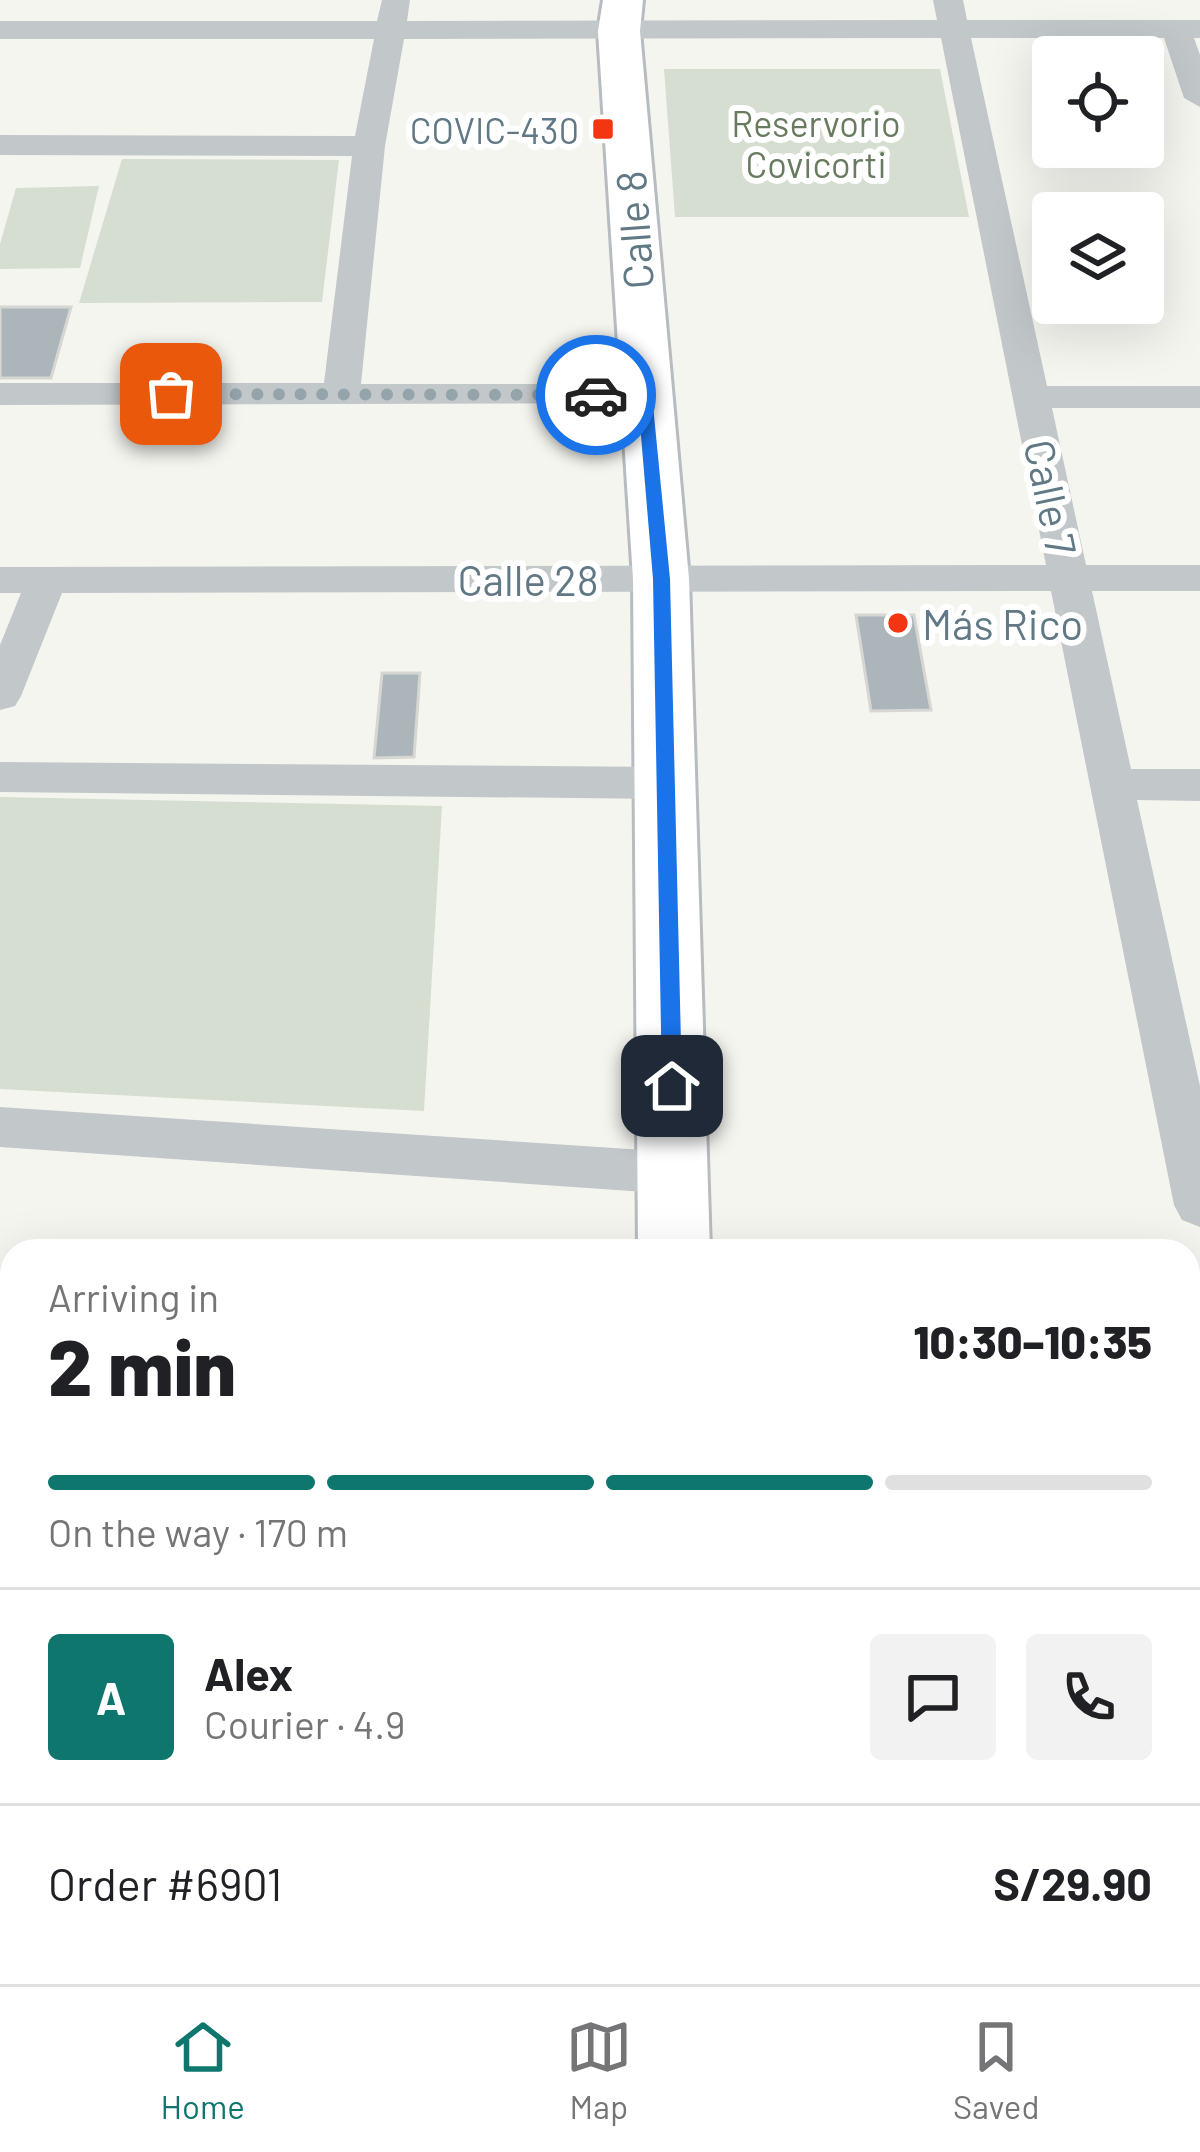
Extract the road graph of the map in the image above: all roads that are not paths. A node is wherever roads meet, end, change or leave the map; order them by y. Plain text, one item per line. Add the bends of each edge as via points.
1 (621, 15) edge
2 (951, 15) edge
3 (392, 16) edge
4 (1188, 29) edge
5 (0, 30) edge
6 (1200, 98) edge
7 (0, 145) edge
8 (369, 146) junction
9 (0, 394) edge
10 (341, 394) junction
11 (645, 395) junction
12 (1031, 397) junction
13 (1200, 397) edge
14 (1069, 578) junction
15 (1200, 578) edge
16 (662, 579) junction
17 (0, 580) edge
18 (47, 580) junction
19 (0, 696) edge
20 (0, 777) edge
21 (664, 783) junction
22 (1114, 784) junction
23 (1200, 784) edge
24 (0, 1126) edge
25 (674, 1173) junction
26 (1200, 1205) edge
27 (674, 1239) edge

1 - 2 street
1 - 3 street
1 - 11 street, Calle 8
2 - 4 street
2 - 12 street, Calle 7
3 - 5 street
3 - 8 street
4 - 6 street
7 - 8 street
8 - 10 street
9 - 10 street
10 - 11 street
11 - 16 street, Calle 8
12 - 13 street
12 - 14 street, Calle 7
14 - 15 street, Calle 28
14 - 16 street, Calle 28
14 - 22 street, Calle 7
16 - 18 street, Calle 28
16 - 21 street, Calle 8
17 - 18 street, Calle 28
18 - 19 street
20 - 21 street
21 - 25 street, Calle 8
22 - 23 street
22 - 26 street, Calle 7
24 - 25 street
25 - 27 street, Calle 8

